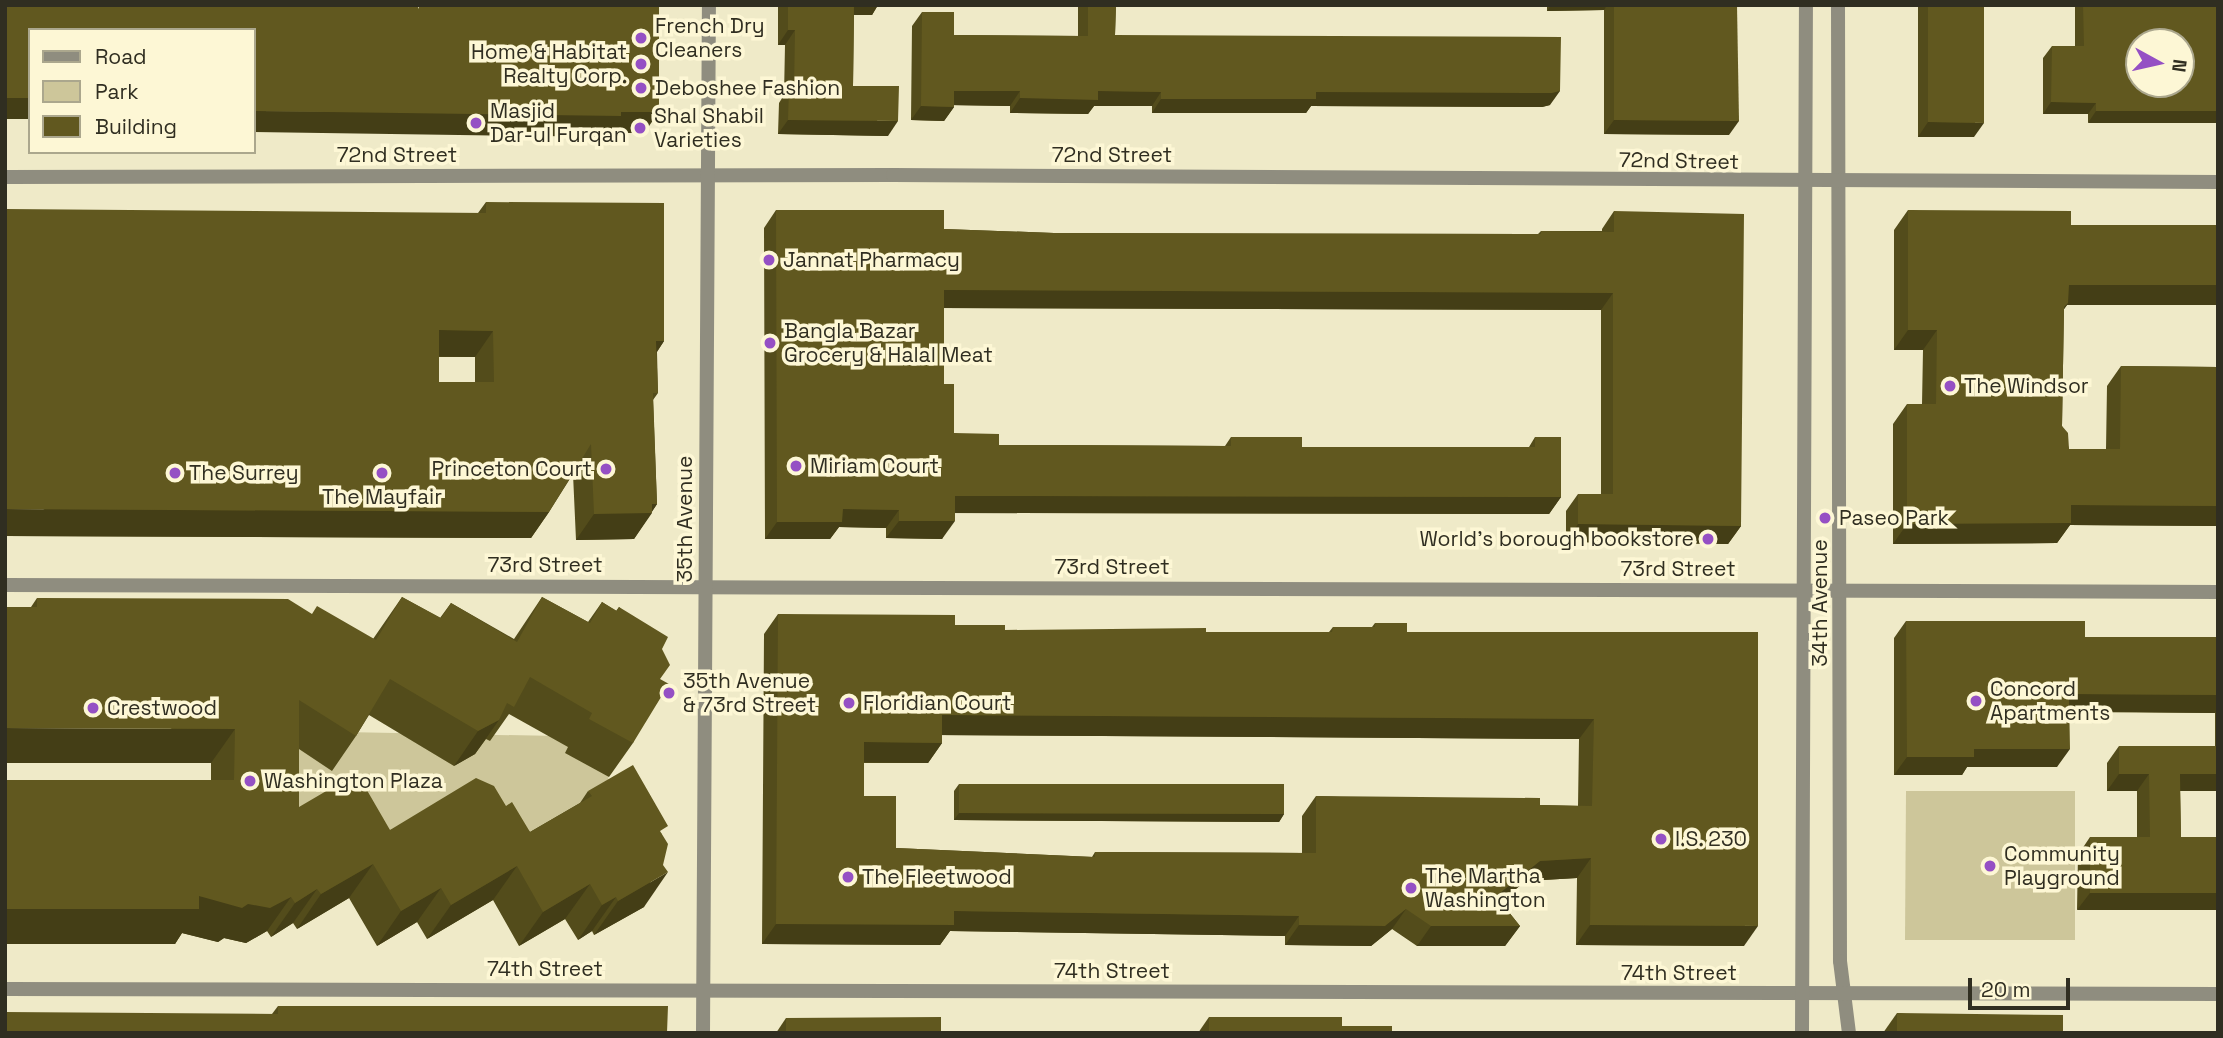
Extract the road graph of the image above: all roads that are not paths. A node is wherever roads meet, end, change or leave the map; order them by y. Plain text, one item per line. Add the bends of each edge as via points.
1 (709, 5) edge
2 (1806, 5) edge
3 (1838, 5) edge
4 (708, 175) junction
5 (5, 177) edge
6 (1836, 182) junction
7 (2218, 182) edge
8 (1806, 183) junction
9 (5, 585) edge
10 (705, 587) junction
11 (1805, 590) junction
12 (1842, 590) junction
13 (2218, 592) edge
14 (5, 989) edge
15 (703, 991) junction
16 (2218, 994) edge
17 (1802, 995) junction
18 (1845, 995) junction
19 (703, 1033) edge
20 (1802, 1033) edge
21 (1849, 1033) edge

1 - 4 street, 35th Avenue
2 - 8 street, 34th Avenue
3 - 6 street, 34th Avenue
4 - 5 street, 72nd Street
4 - 8 street, 72nd Street
4 - 10 street, 35th Avenue
6 - 7 street, 72nd Street
6 - 8 street, 72nd Street
6 - 12 street, 34th Avenue
8 - 11 street, 34th Avenue
9 - 10 street, 73rd Street
10 - 11 street, 73rd Street
10 - 15 street, 35th Avenue
11 - 12 street, 73rd Street
11 - 17 street, 34th Avenue
12 - 13 street, 73rd Street
12 - 18 street, 34th Avenue via 1840,961
14 - 15 street, 74th Street
15 - 17 street, 74th Street
15 - 19 street, 35th Avenue
16 - 18 street, 74th Street
17 - 18 street, 74th Street
17 - 20 street, 34th Avenue
18 - 21 street, 34th Avenue

